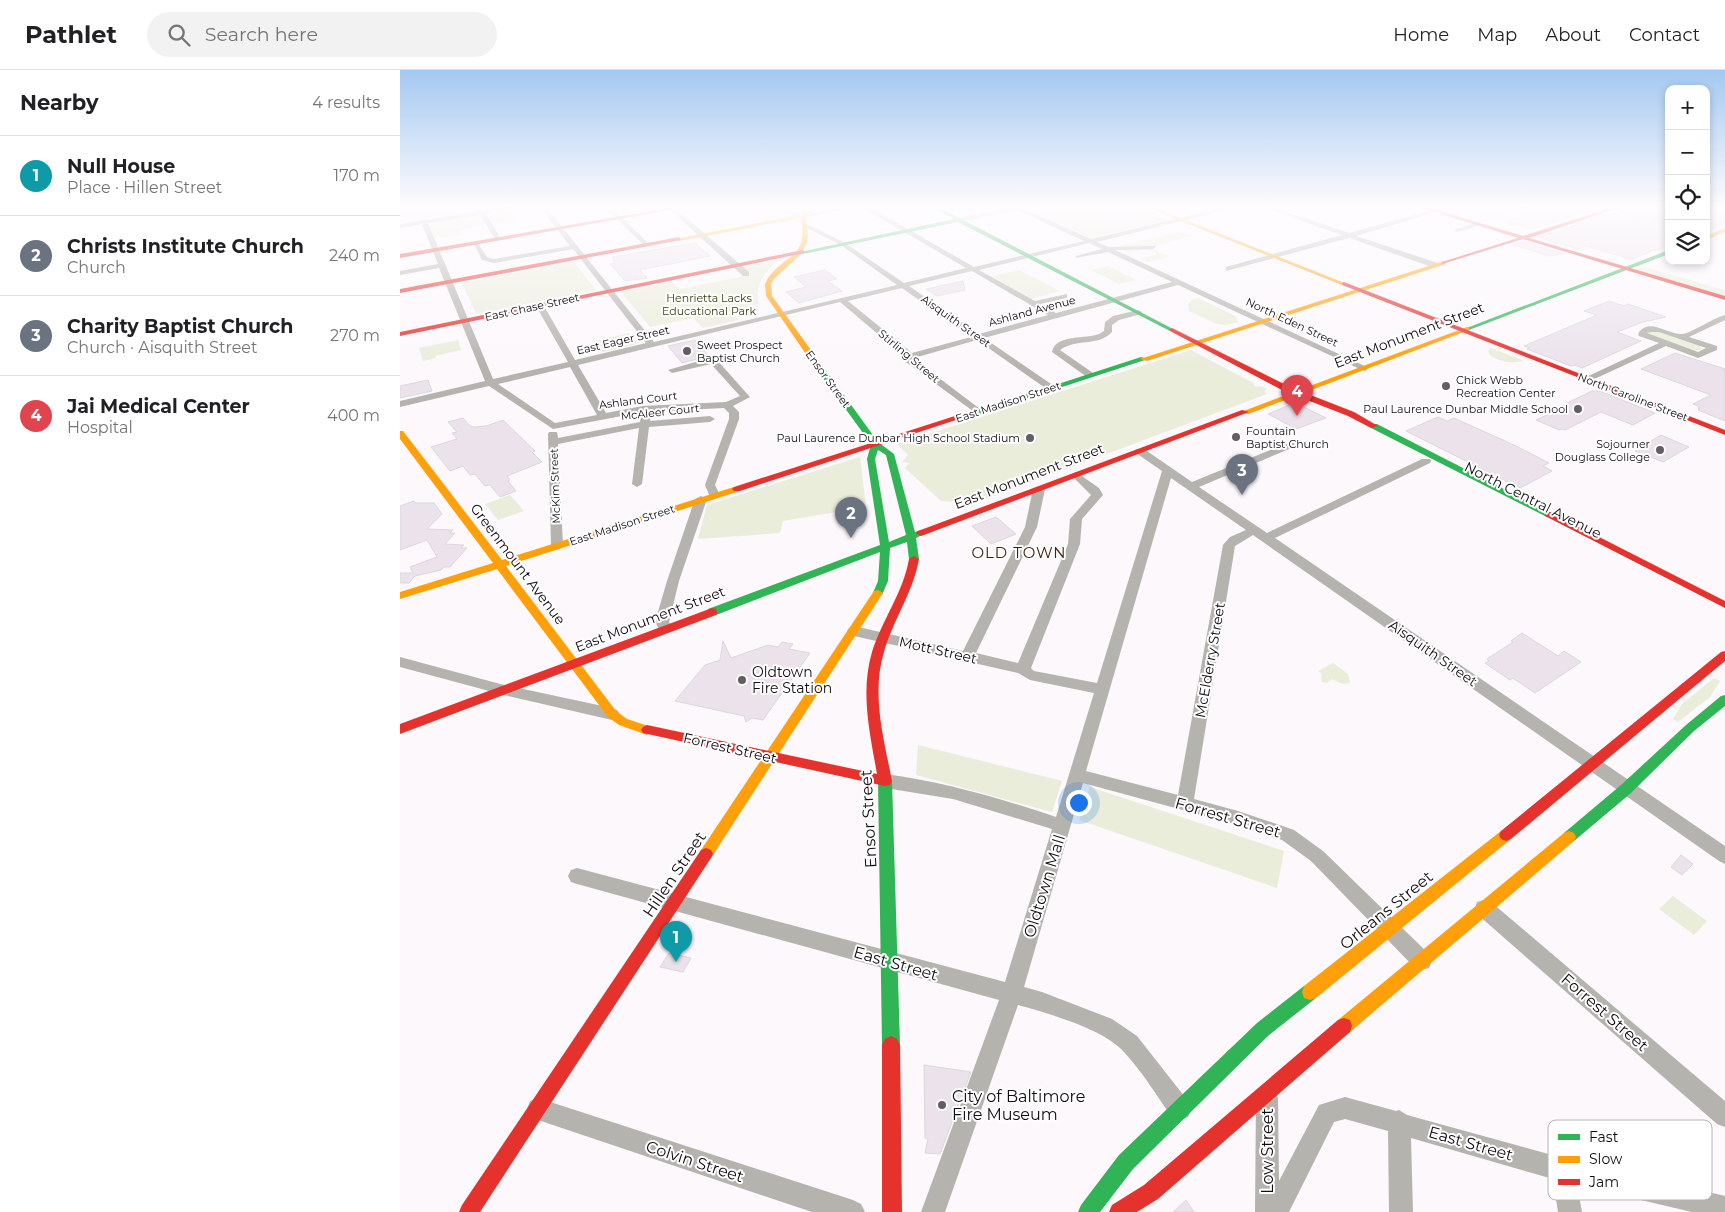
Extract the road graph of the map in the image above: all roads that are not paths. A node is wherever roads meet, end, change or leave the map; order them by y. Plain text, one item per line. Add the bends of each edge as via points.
1 (441, 261) edge
2 (560, 261) edge
3 (586, 261) edge
4 (731, 261) edge
5 (758, 261) edge
6 (790, 261) edge
7 (869, 261) edge
8 (959, 261) edge
9 (1006, 261) edge
10 (1039, 261) edge
11 (1136, 261) edge
12 (1256, 261) edge
13 (1287, 261) edge
14 (1425, 261) edge
15 (1448, 261) edge
16 (1605, 261) edge
17 (1627, 261) edge
18 (1645, 261) edge
19 (1638, 264) junction
20 (442, 265) junction
21 (1436, 265) junction
22 (736, 266) junction
23 (1626, 268) junction
24 (972, 269) junction
25 (1229, 269) dead end
26 (400, 273) edge
27 (746, 274) dead end
28 (450, 282) junction
29 (1179, 282) junction
30 (905, 285) junction
31 (1725, 289) edge
32 (1358, 290) junction
33 (400, 291) edge
34 (610, 291) junction
35 (1064, 296) dead end
36 (1725, 298) edge
37 (842, 300) junction
38 (1114, 300) junction
39 (1033, 304) junction
40 (540, 306) junction
41 (1138, 312) junction
42 (781, 314) junction
43 (1055, 316) junction
44 (1725, 317) edge
45 (1262, 320) junction
46 (464, 321) junction
47 (1463, 330) junction
48 (400, 334) edge
49 (979, 337) junction
50 (1682, 337) junction
51 (1195, 342) junction
52 (651, 344) junction
53 (1664, 344) junction
54 (910, 356) junction
55 (573, 363) junction
56 (1366, 368) junction
57 (672, 370) dead end
58 (1090, 376) junction
59 (1587, 379) junction
60 (490, 382) junction
61 (1052, 388) junction
62 (1298, 393) junction
63 (400, 404) edge
64 (727, 405) junction
65 (646, 409) junction
66 (977, 411) junction
67 (603, 416) junction
68 (710, 419) dead end
69 (645, 424) junction
70 (552, 426) junction
71 (400, 433) edge
72 (1725, 433) edge
73 (553, 442) junction
74 (875, 444) junction
75 (1290, 445) dead end
76 (1406, 446) junction
77 (1140, 451) junction
78 (1426, 462) junction
79 (1168, 470) junction
80 (1076, 475) junction
81 (637, 484) dead end
82 (1191, 486) junction
83 (1039, 489) junction
84 (714, 495) junction
85 (701, 500) junction
86 (1260, 534) junction
87 (910, 537) junction
88 (557, 546) junction
89 (886, 546) junction
90 (499, 564) junction
91 (400, 596) edge
92 (1725, 605) edge
93 (1725, 616) edge
94 (666, 629) junction
95 (854, 631) junction
96 (884, 638) junction
97 (1725, 655) edge
98 (967, 656) junction
99 (400, 662) edge
100 (574, 664) junction
101 (1023, 669) junction
102 (1102, 689) junction
103 (504, 690) junction
104 (1725, 699) edge
105 (612, 714) junction
106 (400, 729) edge
107 (770, 758) junction
108 (1594, 764) junction
109 (1076, 775) junction
110 (885, 782) junction
111 (1626, 788) junction
112 (1185, 804) junction
113 (1063, 826) junction
114 (1725, 856) edge
115 (577, 876) dead end
116 (674, 903) junction
117 (1484, 908) junction
118 (1389, 929) junction
119 (890, 961) junction
120 (1422, 961) junction
121 (1012, 993) junction
122 (1267, 1091) junction
123 (538, 1109) junction
124 (1180, 1109) junction
125 (1725, 1116) edge
126 (1399, 1122) junction
127 (1548, 1166) edge
128 (893, 1189) junction
129 (1691, 1200) edge
130 (1725, 1208) edge
131 (469, 1212) edge
132 (853, 1212) edge
133 (892, 1212) edge
134 (905, 1212) edge
135 (932, 1212) edge
136 (1088, 1212) edge
137 (1119, 1212) edge
138 (1267, 1212) edge
139 (1276, 1212) edge
140 (1401, 1212) edge

1 - 20 street
2 - 28 main road
3 - 34 street
4 - 22 street
5 - 22 main road, East Chase Street
6 - 42 main road, Ensor Street via 768,286 769,296
7 - 30 street, Aisquith Street
8 - 24 street
9 - 24 street, East Eager Street
10 - 38 main road, North Central Avenue
11 - 29 street, North Eden Street
12 - 25 street
13 - 32 main road, North Caroline Street
14 - 21 street
15 - 21 main road, East Madison Street
16 - 23 main road
17 - 19 main road
18 - 19 main road, East Monument Street
19 - 23 main road, East Monument Street
19 - 31 main road
20 - 26 street
20 - 28 street
21 - 32 main road, East Madison Street
22 - 27 street
22 - 34 main road, East Chase Street
23 - 36 main road
23 - 47 main road, East Monument Street
24 - 30 street, East Eager Street
24 - 39 street
28 - 33 main road
28 - 46 street
29 - 38 street, Ashland Avenue
29 - 45 street, North Eden Street
30 - 37 street, East Eager Street
30 - 49 street, Aisquith Street
32 - 45 main road, East Madison Street
32 - 47 main road, North Caroline Street
34 - 40 main road, East Chase Street
34 - 52 street
35 - 39 street
37 - 42 street, East Eager Street
37 - 54 street, Stirling Street
38 - 41 main road, North Central Avenue
38 - 43 street, Ashland Avenue
39 - 43 street
40 - 46 main road, East Chase Street
40 - 55 street
41 - 51 main road, North Central Avenue
41 - 58 street via 1113,319 1108,324 1108,332 1100,338 1069,342 1056,349 1061,357
42 - 52 street, East Eager Street
42 - 74 main road, Ensor Street
43 - 49 street, Ashland Avenue
44 - 50 street
45 - 51 main road, East Madison Street
45 - 56 street, North Eden Street
46 - 48 main road, East Chase Street
46 - 60 street
47 - 56 main road, East Monument Street
47 - 59 main road, North Caroline Street
49 - 54 street
49 - 61 street, Aisquith Street
50 - 53 street via 1656,329 1642,332 1645,337
50 - 53 street via 1714,348 1698,355
51 - 58 main road, East Madison Street
51 - 62 main road, North Central Avenue
52 - 55 street, East Eager Street
53 - 59 street
54 - 66 street, Stirling Street via 909,360
55 - 60 street, East Eager Street
55 - 67 street
56 - 62 main road, East Monument Street
57 - 64 street via 714,362 745,396
58 - 61 main road, East Madison Street
59 - 72 main road, North Caroline Street
60 - 63 street, East Eager Street
60 - 70 street
61 - 66 main road, East Madison Street
62 - 76 main road, North Central Avenue via 1351,414
62 - 77 main road, East Monument Street
64 - 65 street, Ashland Court
64 - 84 street via 734,412 734,418 710,485
65 - 67 street, Ashland Court
65 - 69 street
66 - 74 main road, East Madison Street
67 - 70 street, Ashland Court
68 - 69 street, McAleer Court
69 - 73 street, McAleer Court
69 - 81 street
70 - 73 street, McKim Street
71 - 90 main road, Greenmount Avenue
73 - 88 street, McKim Street
74 - 84 main road, East Madison Street
74 - 87 main road, Ensor Street via 890,454
74 - 89 main road via 871,459
75 - 82 street
76 - 78 main road, North Central Avenue
76 - 92 main road, North Central Avenue
77 - 79 street, Aisquith Street
77 - 80 main road, East Monument Street
78 - 86 street, McElderry Street
78 - 93 main road, North Central Avenue
79 - 82 street, Aisquith Street
79 - 102 street, Oldtown Mall
80 - 83 main road, East Monument Street
80 - 101 street via 1097,495 1076,519 1076,536 1071,552
82 - 86 street, Aisquith Street
83 - 87 main road, East Monument Street
83 - 98 street via 1031,527
84 - 85 main road, East Madison Street
85 - 88 main road, East Madison Street
85 - 94 street via 672,582 662,622
86 - 108 street, Aisquith Street
86 - 112 street, McElderry Street via 1234,540 1229,545
87 - 89 main road, East Monument Street
87 - 96 main road, Ensor Street via 914,548 912,572
88 - 90 main road, East Madison Street
89 - 94 main road, East Monument Street
89 - 95 main road, Hillen Street via 887,560 881,588
90 - 91 main road, East Madison Street
90 - 100 main road, Greenmount Avenue
94 - 100 main road, East Monument Street
95 - 96 street, Mott Street
95 - 107 main road, Hillen Street
96 - 98 street, Mott Street
96 - 110 main road, Ensor Street via 874,667 871,700
97 - 108 main road, Orleans Street
98 - 101 street, Mott Street
99 - 103 street, Forrest Street
100 - 103 main road, East Monument Street
100 - 105 main road, Greenmount Avenue
101 - 102 street, Mott Street via 1030,675
102 - 109 street, Oldtown Mall
103 - 105 street, Forrest Street
103 - 106 main road, East Monument Street
104 - 111 main road
105 - 107 main road, Forrest Street via 639,728
107 - 110 main road, Forrest Street
107 - 116 main road, Hillen Street
108 - 111 street, Aisquith Street
108 - 118 main road, Orleans Street
109 - 112 street, Forrest Street
109 - 113 street, Oldtown Mall
110 - 113 street, Forrest Street via 918,785
110 - 119 main road, Ensor Street
111 - 114 street, Aisquith Street
111 - 117 main road
112 - 118 street, Forrest Street via 1288,834 1318,856
113 - 121 street, Oldtown Mall
115 - 116 street, East Street
116 - 119 street, East Street
116 - 123 main road, Hillen Street
117 - 120 main road
117 - 125 street, Forrest Street
118 - 120 street, Forrest Street
118 - 124 main road, Orleans Street via 1263,1030
119 - 121 street, East Street
119 - 128 main road, Ensor Street
120 - 122 main road
121 - 124 street, East Street via 1105,1026 1130,1043
121 - 135 street, Oldtown Mall
122 - 137 main road via 1151,1192
122 - 138 street, Low Street
123 - 131 main road, Hillen Street
123 - 132 street, Colvin Street
124 - 136 main road, Orleans Street via 1126,1162
126 - 127 street, East Street
126 - 139 street, East Street via 1346,1108 1327,1112
126 - 140 street
128 - 133 main road, Ensor Street
128 - 134 main road
129 - 130 street, East Street

